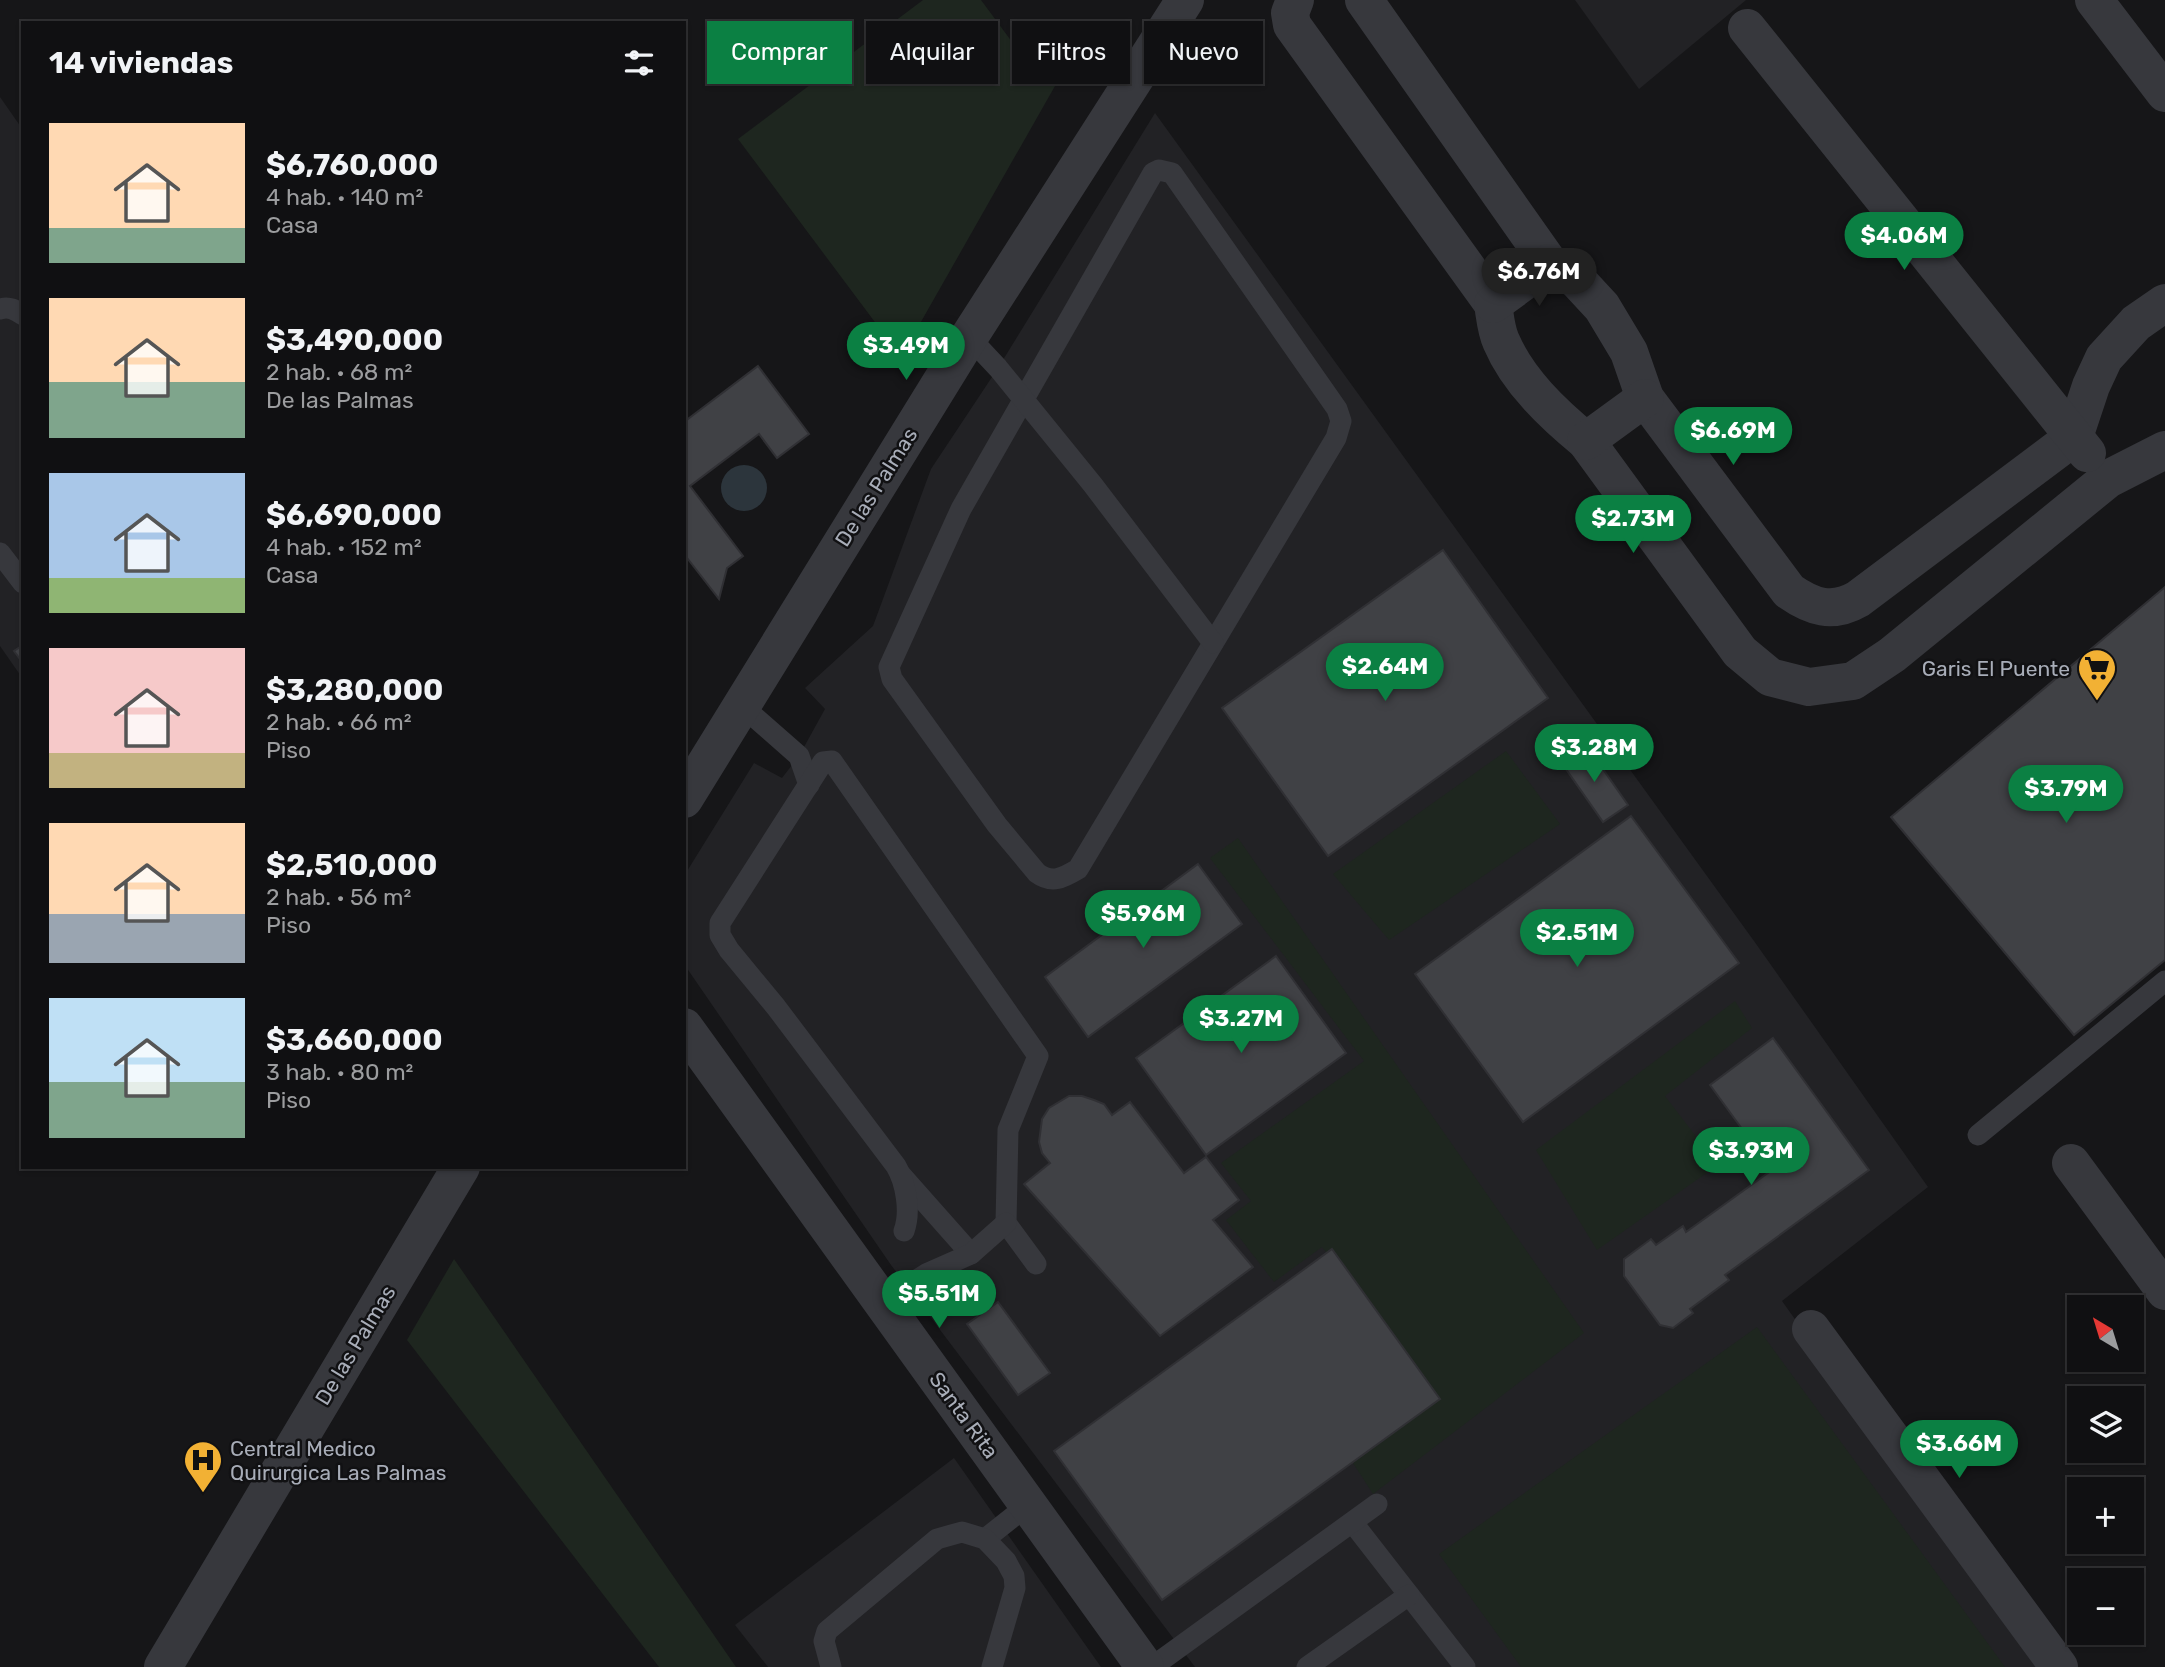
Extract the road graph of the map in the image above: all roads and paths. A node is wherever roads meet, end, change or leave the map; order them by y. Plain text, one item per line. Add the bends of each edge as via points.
1 (1185, 0) edge
2 (1295, 0) edge
3 (1364, 0) edge
4 (2094, 0) edge
5 (1747, 28) dead end
6 (2165, 93) edge
7 (1549, 263) junction
8 (2165, 303) edge
9 (1493, 304) junction
10 (0, 309) edge
11 (21, 314) edge
12 (969, 337) junction
13 (1645, 398) junction
14 (1023, 400) junction
15 (2074, 437) junction
16 (1586, 440) junction
17 (2165, 450) edge
18 (2108, 479) junction
19 (0, 553) edge
20 (21, 580) edge
21 (1213, 643) junction
22 (742, 706) junction
23 (810, 785) junction
24 (686, 796) edge
25 (2165, 981) edge
26 (686, 1030) edge
27 (1978, 1136) dead end
28 (2071, 1163) dead end
29 (460, 1169) edge
30 (900, 1173) junction
31 (1006, 1223) junction
32 (904, 1231) dead end
33 (971, 1254) junction
34 (1036, 1264) dead end
35 (2165, 1291) edge
36 (882, 1302) junction
37 (1811, 1329) dead end
38 (1377, 1504) dead end
39 (1028, 1505) junction
40 (1353, 1523) junction
41 (985, 1539) junction
42 (1409, 1595) junction
43 (163, 1667) edge
44 (831, 1667) edge
45 (992, 1667) edge
46 (1145, 1667) edge
47 (1152, 1667) edge
48 (1307, 1667) edge
49 (1465, 1667) edge
50 (2059, 1667) edge

1 - 12 street, De las Palmas
2 - 9 street via 1292,25
3 - 7 street
4 - 6 street
5 - 15 street
7 - 9 street
7 - 13 street via 1577,281 1602,307 1629,352
8 - 15 street via 2136,323 2104,358
9 - 16 street via 1508,355 1557,418
10 - 11 lane
12 - 14 lane
12 - 22 street, De las Palmas
13 - 15 street via 1788,591 1808,603 1827,607 1844,607 1858,600
13 - 16 street
14 - 21 lane
14 - 21 lane via 1153,173 1172,173 1342,421
14 - 21 lane via 961,509 889,667 892,679 1037,873 1054,880 1079,869
15 - 18 street
16 - 18 street via 1740,652 1770,677 1809,687 1853,681 1892,655
17 - 18 street
19 - 20 lane
22 - 23 lane via 799,756
22 - 24 street, De las Palmas
23 - 30 lane via 719,931
23 - 31 lane via 823,762 832,761 1038,1056 1008,1130
25 - 27 lane
26 - 36 street, Santa Rita
28 - 35 street
29 - 43 street, De las Palmas
30 - 32 lane via 907,1215
30 - 33 lane
31 - 33 lane
31 - 34 lane
33 - 36 lane via 928,1273
36 - 39 street, Santa Rita
37 - 50 street
38 - 40 lane
39 - 41 lane
39 - 46 street, Santa Rita
40 - 42 lane
40 - 47 lane
41 - 44 lane via 962,1532 927,1547 825,1634
41 - 45 lane via 1006,1561 1015,1588
42 - 48 lane
42 - 49 lane

